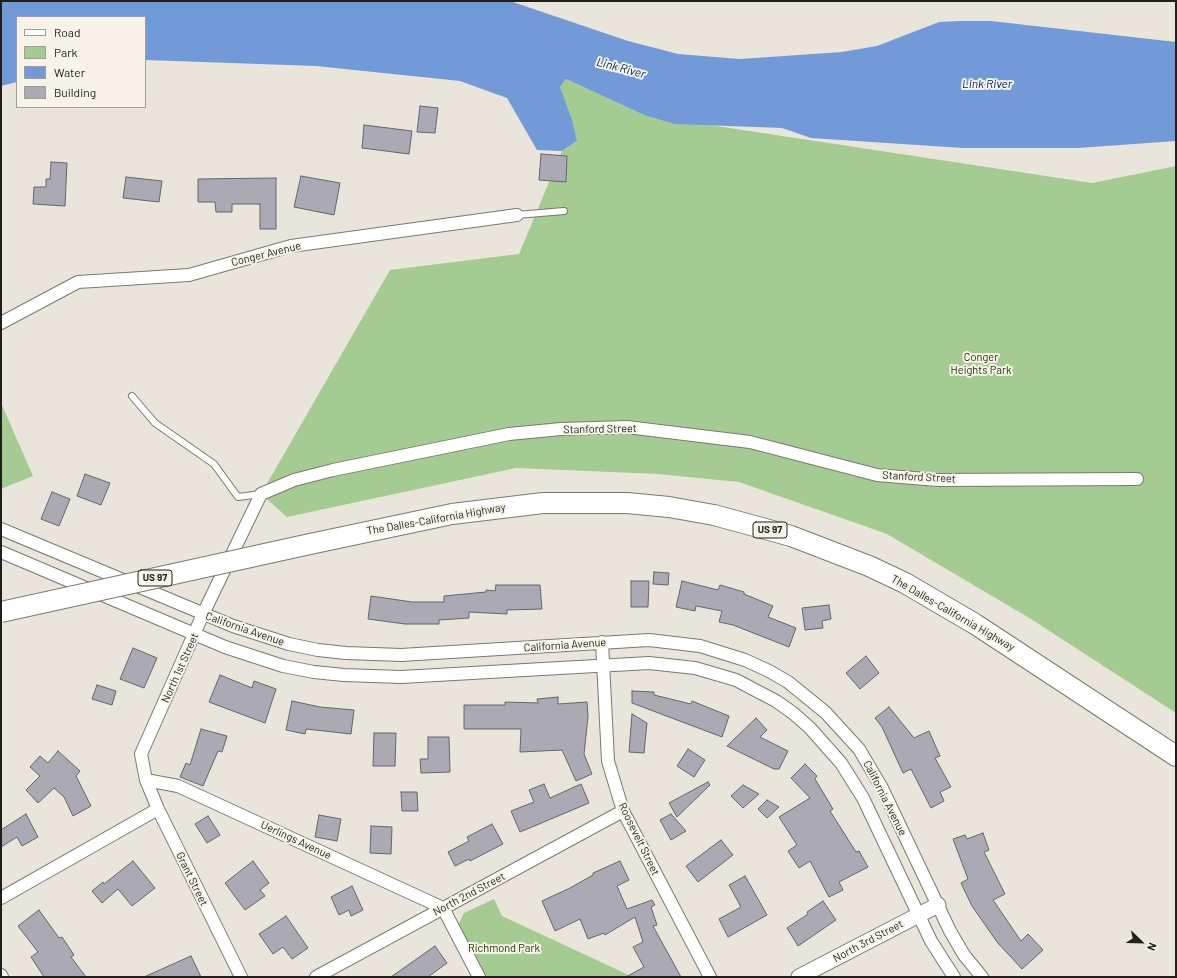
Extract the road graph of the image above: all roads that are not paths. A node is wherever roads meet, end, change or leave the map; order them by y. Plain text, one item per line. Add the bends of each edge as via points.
1 (564, 211) dead end
2 (517, 215) joint
3 (1, 323) edge
4 (132, 396) dead end
5 (1137, 479) dead end
6 (261, 494) junction
7 (1, 529) edge
8 (1, 552) edge
9 (1, 612) edge
10 (203, 614) junction
11 (195, 634) junction
12 (602, 642) junction
13 (604, 664) junction
14 (1176, 756) edge
15 (146, 780) junction
16 (158, 809) junction
17 (623, 811) junction
18 (1, 898) edge
19 (938, 905) junction
20 (443, 908) junction
21 (918, 915) junction
22 (240, 977) edge
23 (316, 977) edge
24 (479, 977) edge
25 (710, 977) edge
26 (799, 977) edge
27 (954, 977) edge
28 (982, 977) edge

1 - 2 lane, Conger Avenue
2 - 3 street, Conger Avenue via 291,246 189,275 78,282
4 - 6 lane, Stanford Street via 154,423 214,464 238,497
5 - 6 street, Stanford Street via 938,480 877,475 750,442 627,427 509,434 333,470 294,480
6 - 10 street, North 1st Street
7 - 10 street, California Avenue
8 - 11 street, California Avenue
9 - 14 highway, The Dalles-California Highway / US 97, bridge via 452,514 543,503 627,503 669,507 714,515 791,536 905,583 995,637
10 - 11 street, North 1st Street
10 - 12 street, California Avenue via 289,644 346,653 401,655
11 - 13 street, California Avenue via 283,666 344,675 408,677
11 - 15 street, North 1st Street via 142,754
12 - 13 street, Roosevelt Street
12 - 19 street, California Avenue via 649,640 716,650 769,671 806,696 844,732 872,768
13 - 17 street, Roosevelt Street via 608,761
13 - 21 street, California Avenue via 672,664 702,670 759,690 793,713 827,746 853,780
15 - 16 street, Grant Street
15 - 20 street, Uerlings Avenue via 178,786
16 - 18 street
16 - 22 street, Grant Street
17 - 20 street, North 2nd Street
17 - 25 street, Roosevelt Street
19 - 21 street, North 3rd Street
19 - 28 street, California Avenue via 964,955
20 - 23 street, North 2nd Street
20 - 24 street
21 - 26 street, North 3rd Street
21 - 27 street, California Avenue

